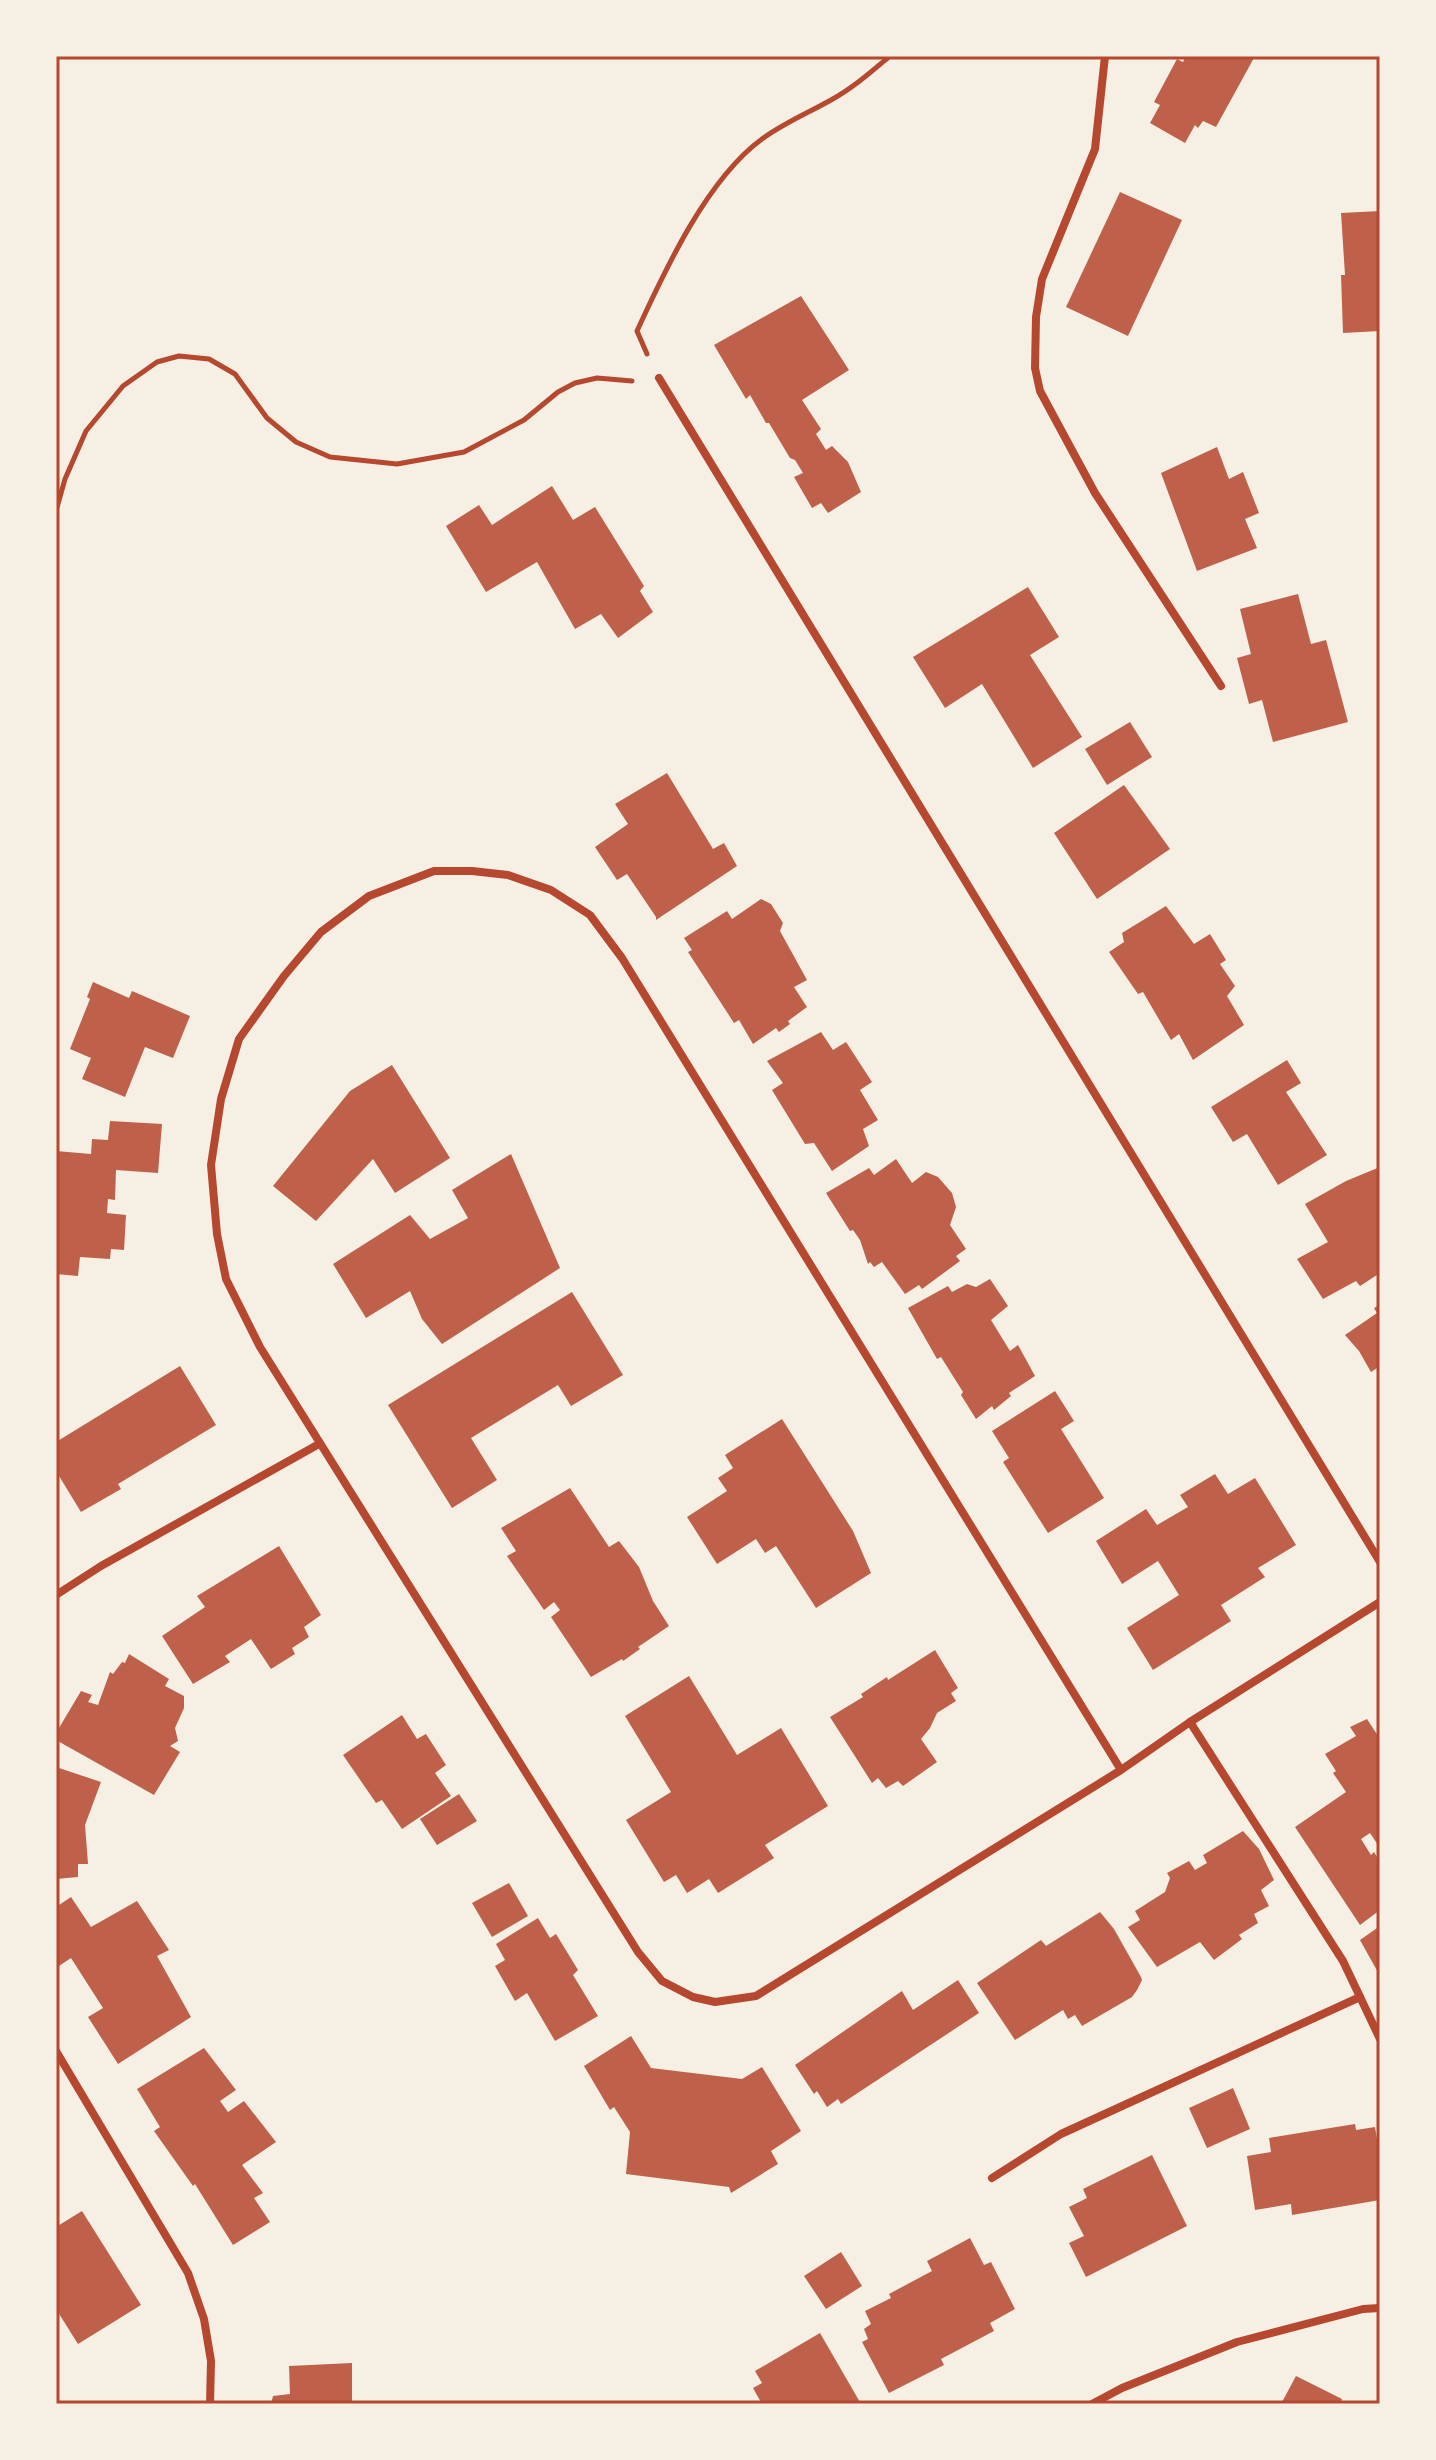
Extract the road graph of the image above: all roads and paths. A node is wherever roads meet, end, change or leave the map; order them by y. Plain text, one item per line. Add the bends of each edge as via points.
1 (890, 56) edge
2 (1105, 56) edge
3 (659, 378) junction
4 (56, 511) edge
5 (1221, 686) dead end
6 (319, 1444) junction
7 (1380, 1562) edge
8 (56, 1595) edge
9 (1380, 1602) edge
10 (1190, 1722) junction
11 (1121, 1770) junction
12 (1360, 1997) junction
13 (1380, 2039) edge
14 (56, 2051) edge
15 (992, 2178) dead end
16 (1380, 2308) edge
17 (210, 2404) edge
18 (1092, 2404) edge

1 - 3 path via 850,89 760,140 697,214 637,331
2 - 5 street via 1095,149 1042,279 1035,368 1040,391 1095,493
3 - 4 path via 575,383 524,420 464,452 397,464 330,457 296,442 267,418 235,374 209,359 179,356 157,362 123,386 86,431
3 - 7 street
6 - 8 street
6 - 11 street via 638,1952 662,1981 693,1997 715,2002 756,1996
6 - 11 street via 226,1279 217,1234 211,1165 221,1099 239,1039 321,932 369,896 434,871 508,875 551,890 590,915 622,958
9 - 10 street
10 - 11 street
10 - 12 street via 1343,1961
12 - 13 street
12 - 15 street via 1061,2134
14 - 17 street via 188,2273 204,2319 211,2361
16 - 18 street via 1237,2342

